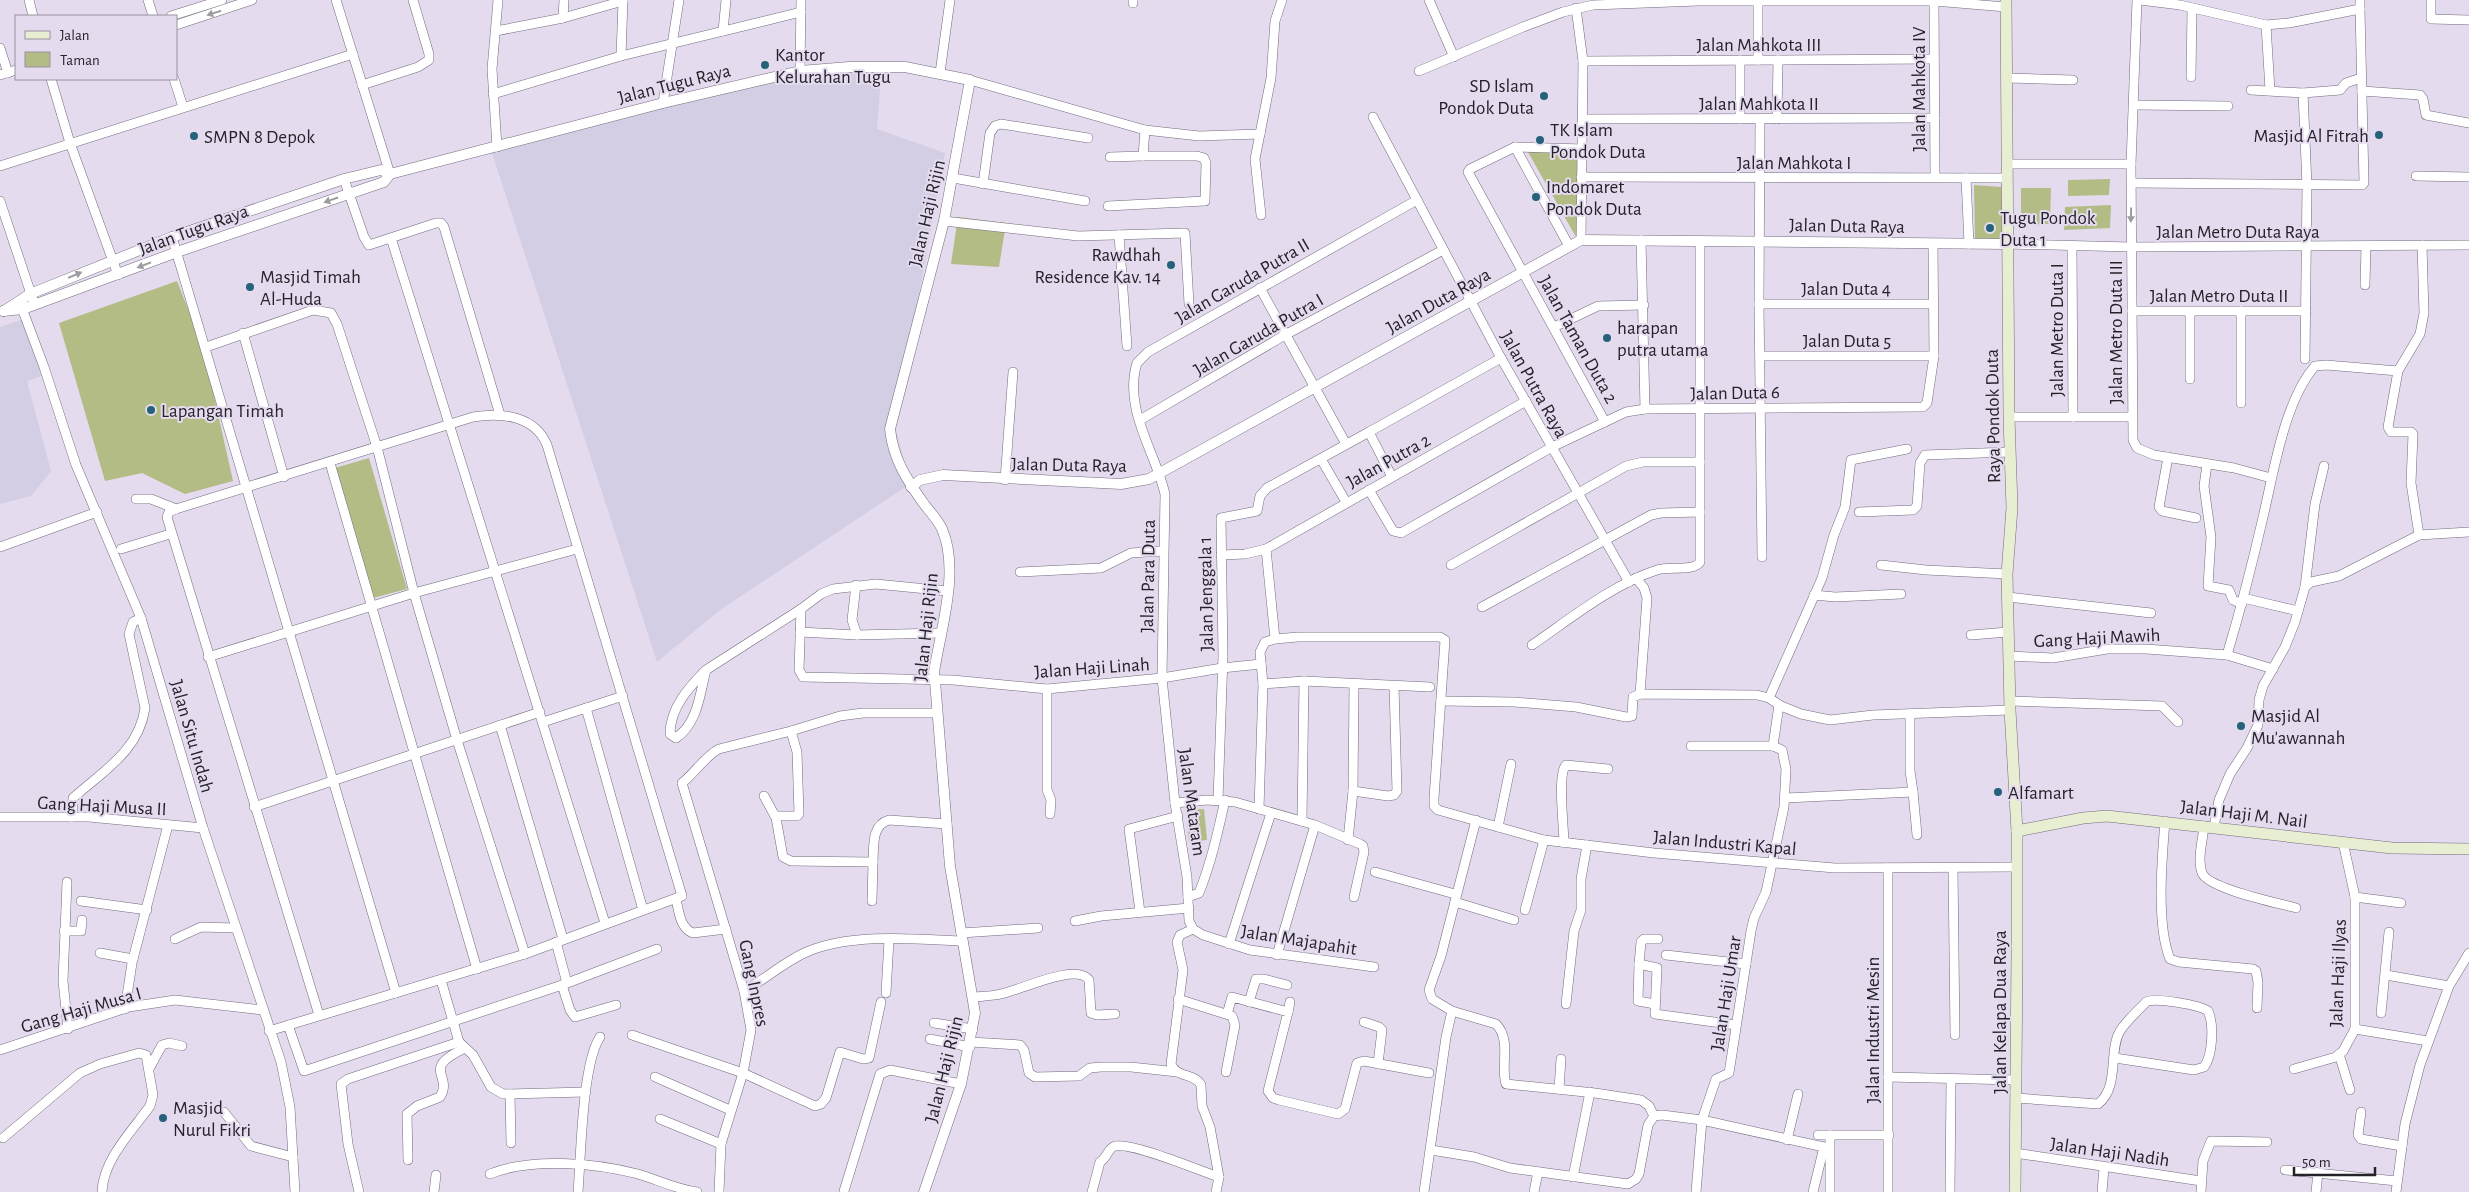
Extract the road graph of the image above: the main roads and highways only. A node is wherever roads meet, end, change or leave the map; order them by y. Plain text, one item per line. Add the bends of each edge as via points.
1 (2006, 4) edge
2 (2016, 832) junction
3 (2469, 849) edge
4 (2015, 1192) edge

1 - 2 main road, Raya Pondok Duta via 2008,417 2012,508 2007,574
2 - 3 main road, Jalan Haji M. Nail via 2094,816 2164,821 2392,848
2 - 4 main road, Jalan Kelapa Dua Raya

